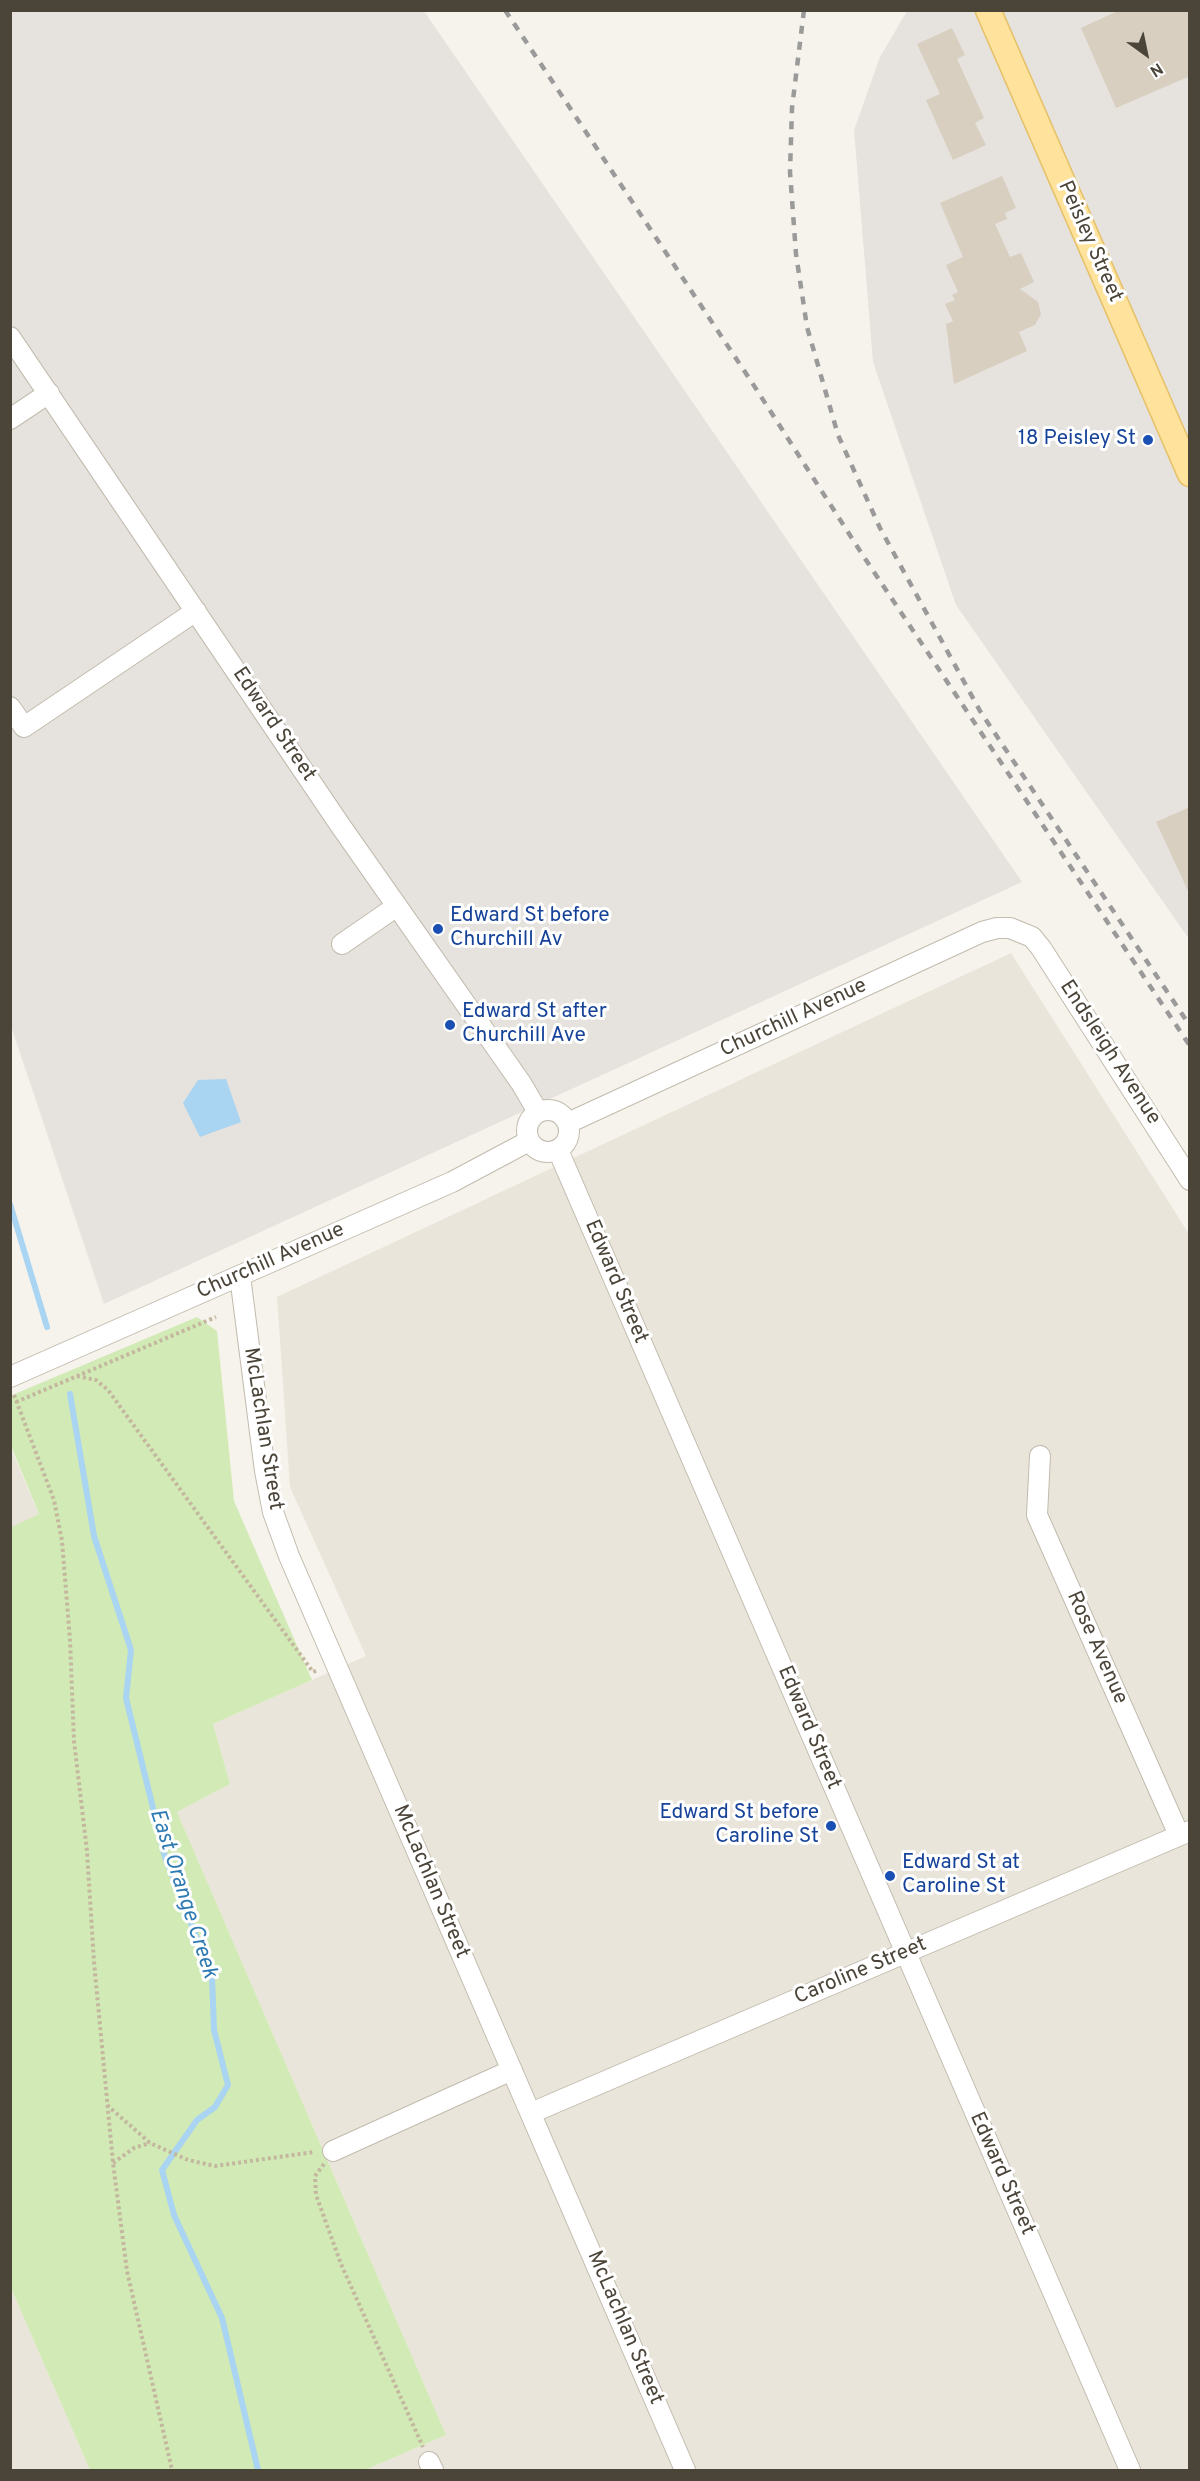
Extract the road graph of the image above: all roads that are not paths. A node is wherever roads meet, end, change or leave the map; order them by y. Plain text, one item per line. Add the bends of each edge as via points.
1 (988, 10) edge
2 (10, 337) edge
3 (49, 393) junction
4 (10, 419) edge
5 (1190, 474) edge
6 (196, 611) junction
7 (10, 706) edge
8 (397, 906) junction
9 (1023, 932) joint
10 (342, 944) dead end
11 (538, 1112) junction
12 (568, 1123) junction
13 (529, 1141) junction
14 (558, 1150) junction
15 (1190, 1180) edge
16 (240, 1276) junction
17 (10, 1377) edge
18 (1040, 1456) dead end
19 (1184, 1833) edge
20 (905, 1954) junction
21 (512, 2070) junction
22 (531, 2113) junction
23 (333, 2151) road end
24 (685, 2470) edge
25 (1130, 2470) edge

1 - 5 main road, Peisley Street
2 - 3 street, Edward Street
3 - 4 street
3 - 6 street, Edward Street
6 - 7 street via 24,727
6 - 8 street, Edward Street
8 - 10 street
8 - 11 street, Edward Street
9 - 12 street, Churchill Avenue via 1010,928 982,932
9 - 15 street, Endsleigh Avenue via 1041,948
11 - 12 street via 559,1113
11 - 13 street via 527,1128
12 - 14 street via 567,1142
13 - 14 street via 538,1151
13 - 16 street, Churchill Avenue via 452,1182
14 - 20 street, Edward Street
16 - 17 street, Churchill Avenue
16 - 21 street, McLachlan Street via 258,1429 273,1512
18 - 19 street, Rose Avenue via 1037,1515
19 - 20 street, Caroline Street
20 - 22 street, Caroline Street
20 - 25 street, Edward Street
21 - 22 street, McLachlan Street
21 - 23 street
22 - 24 street, McLachlan Street

